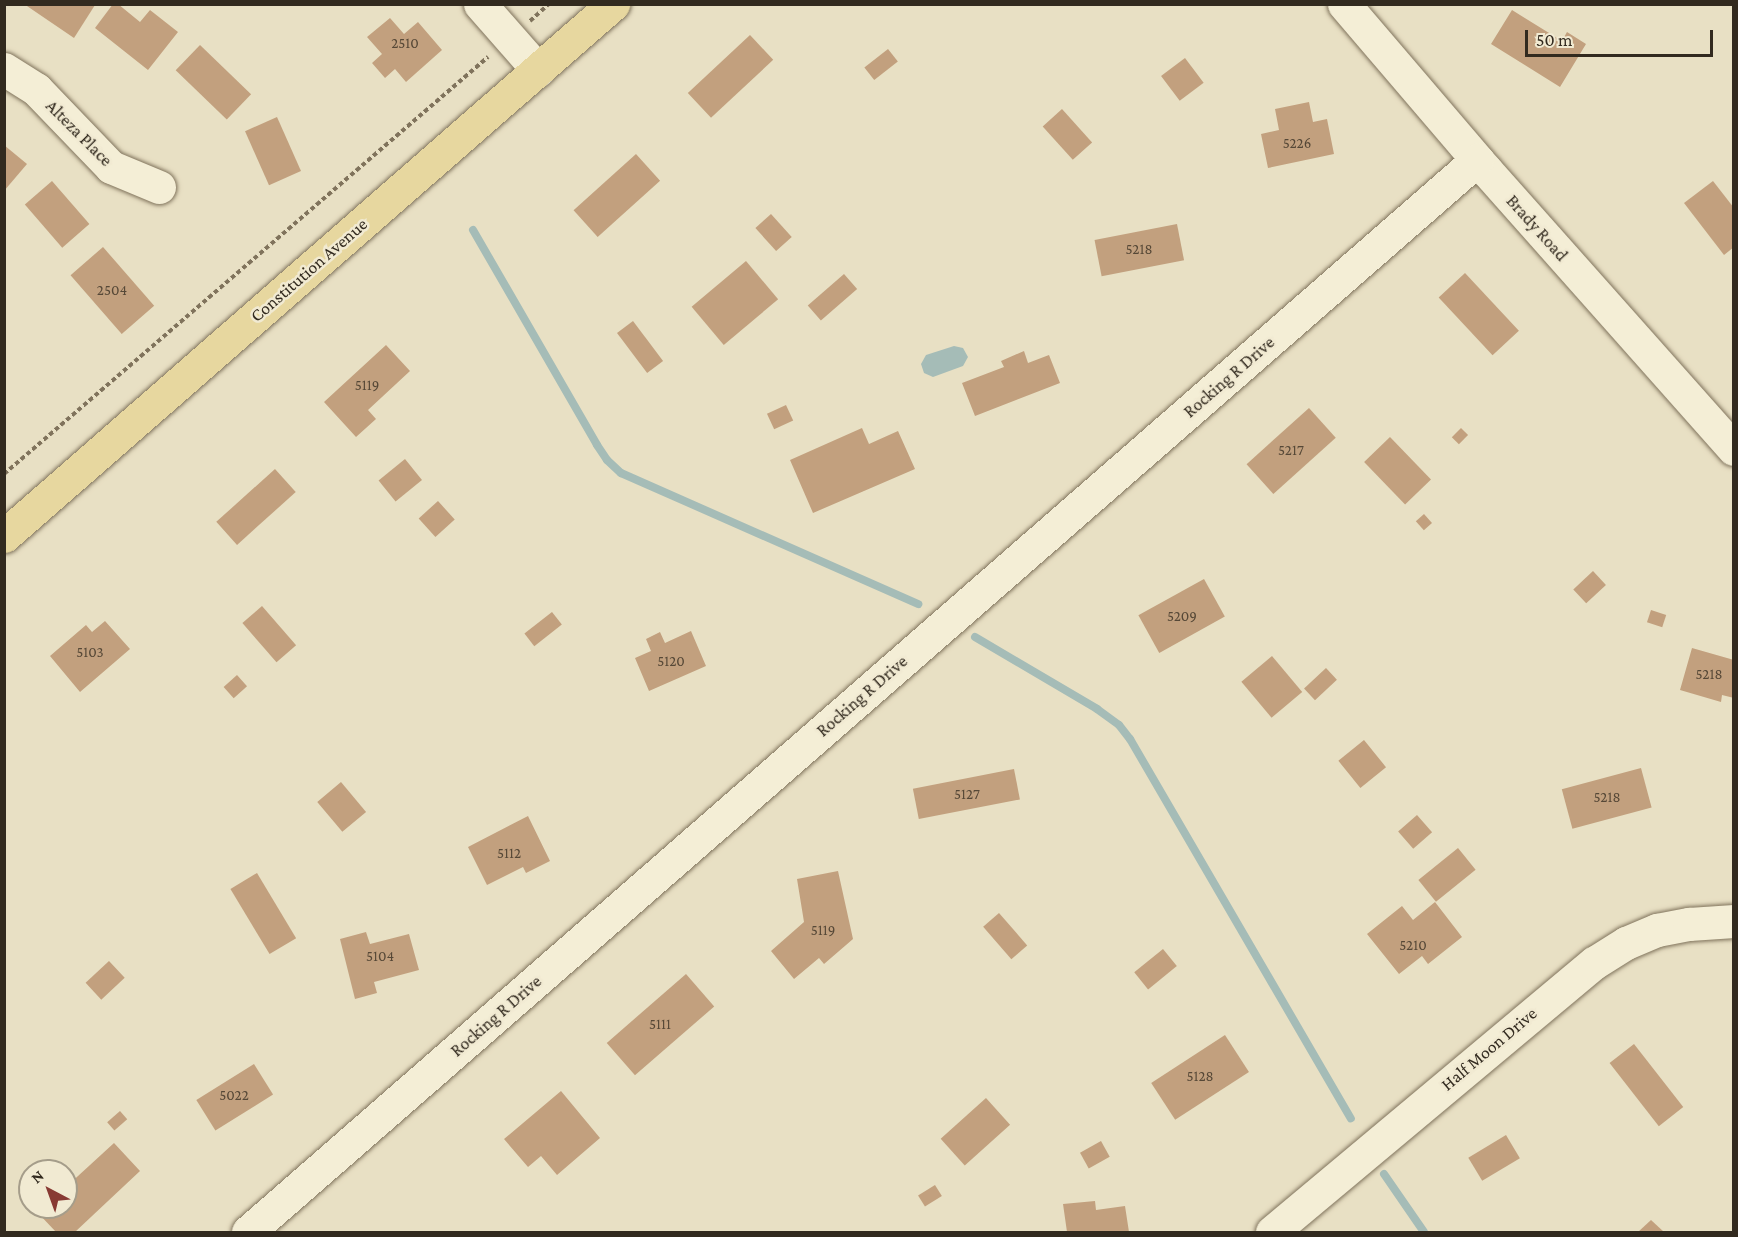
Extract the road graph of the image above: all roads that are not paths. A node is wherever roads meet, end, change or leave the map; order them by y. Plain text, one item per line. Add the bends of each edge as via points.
1 (480, 4) edge
2 (613, 4) edge
3 (1344, 4) edge
4 (4, 69) edge
5 (538, 70) junction
6 (1477, 160) junction
7 (159, 187) dead end
8 (1734, 449) edge
9 (4, 536) edge
10 (1734, 921) edge
11 (248, 1233) edge
12 (1272, 1233) edge

1 - 5 street
2 - 5 main road, Constitution Avenue
3 - 6 street, Brady Road
4 - 7 street, Alteza Place via 36,89 111,168
5 - 9 main road, Constitution Avenue
6 - 8 street, Brady Road
6 - 11 street, Rocking R Drive
10 - 12 street, Half Moon Drive via 1657,930 1594,963

